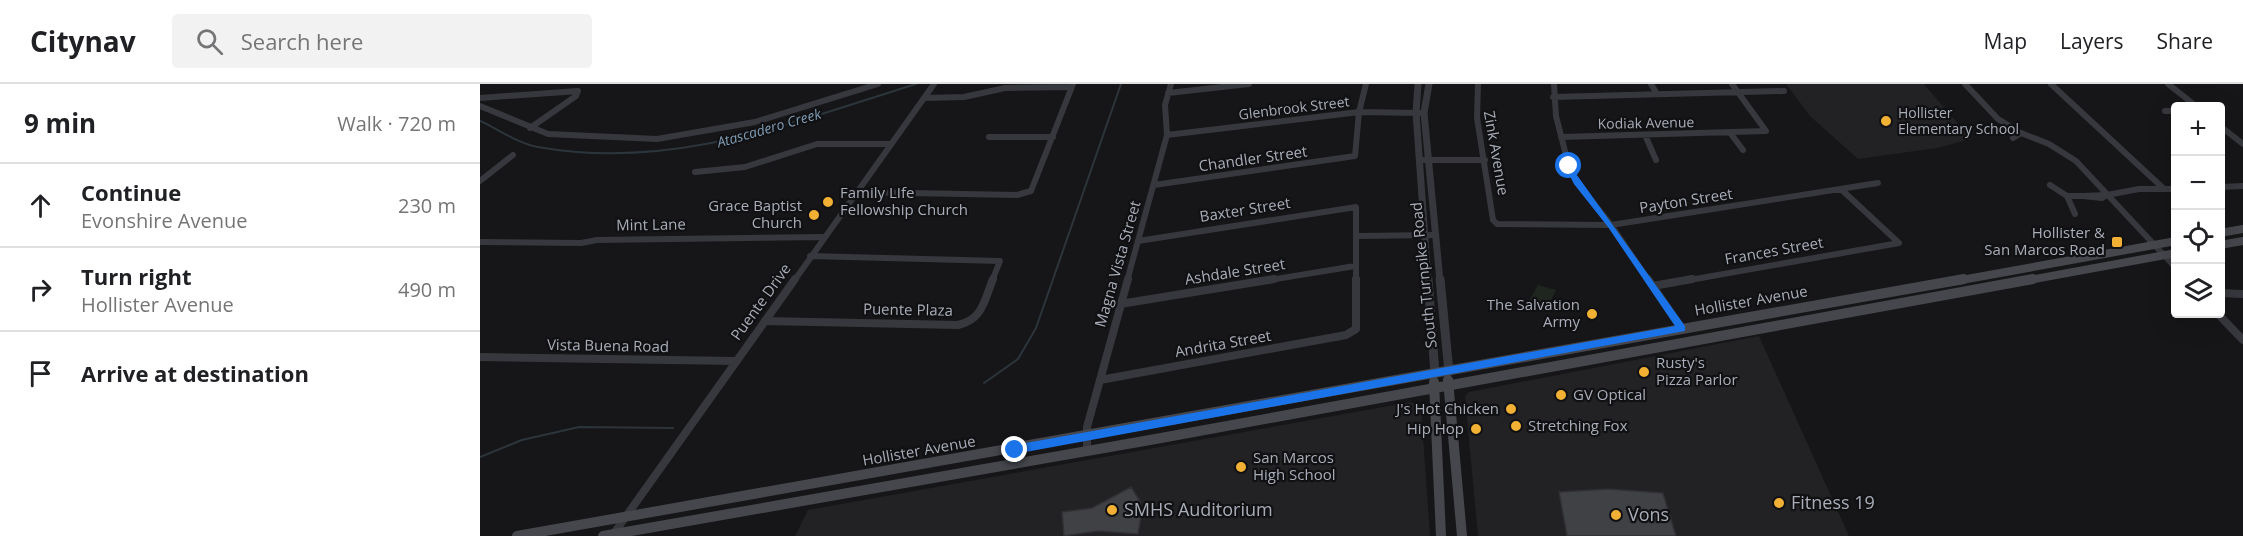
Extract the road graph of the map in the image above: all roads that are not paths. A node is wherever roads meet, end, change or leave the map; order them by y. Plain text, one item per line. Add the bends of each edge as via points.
1 (878, 84) edge
2 (934, 84) edge
3 (1171, 84) edge
4 (1249, 84) edge
5 (1366, 84) edge
6 (1418, 84) edge
7 (1429, 84) edge
8 (1478, 84) edge
9 (1554, 84) edge
10 (1651, 84) edge
11 (1732, 84) edge
12 (1965, 84) edge
13 (2051, 84) edge
14 (2168, 84) edge
15 (862, 86) edge
16 (1072, 86) edge
17 (1784, 91) dead end
18 (1737, 92) junction
19 (1168, 93) junction
20 (1657, 94) junction
21 (1553, 97) junction
22 (480, 98) edge
23 (924, 98) junction
24 (2191, 102) edge
25 (480, 106) edge
26 (2164, 111) dead end
27 (2171, 111) edge
28 (1359, 112) junction
29 (1420, 113) junction
30 (530, 128) junction
31 (2225, 130) edge
32 (1766, 131) junction
33 (1777, 133) dead end
34 (2021, 133) junction
35 (1731, 134) junction
36 (1167, 135) junction
37 (1645, 135) junction
38 (989, 137) dead end
39 (1053, 137) junction
40 (1561, 137) junction
41 (2013, 138) dead end
42 (2242, 142) edge
43 (890, 144) junction
44 (1743, 150) dead end
45 (513, 154) dead end
46 (1419, 160) junction
47 (1428, 160) junction
48 (1485, 160) junction
49 (1656, 160) dead end
50 (695, 172) dead end
51 (480, 181) edge
52 (1878, 183) dead end
53 (1154, 184) junction
54 (2050, 185) dead end
55 (2243, 186) edge
56 (2225, 187) edge
57 (2163, 188) junction
58 (2171, 189) edge
59 (1842, 190) junction
60 (855, 192) junction
61 (2107, 195) junction
62 (2067, 196) junction
63 (2075, 214) dead end
64 (1497, 224) joint
65 (1611, 225) junction
66 (2243, 229) edge
67 (2225, 232) edge
68 (1356, 236) junction
69 (1429, 236) junction
70 (823, 237) junction
71 (1138, 241) junction
72 (2243, 241) edge
73 (480, 242) edge
74 (2171, 242) edge
75 (2225, 244) edge
76 (2156, 245) junction
77 (2171, 253) edge
78 (2164, 254) junction
79 (810, 256) junction
80 (2172, 264) edge
81 (1355, 266) junction
82 (1653, 286) junction
83 (2225, 293) edge
84 (2243, 294) edge
85 (1120, 304) junction
86 (2222, 318) edge
87 (765, 321) junction
88 (1682, 329) junction
89 (2243, 340) edge
90 (480, 357) edge
91 (735, 361) junction
92 (1449, 372) junction
93 (1435, 374) junction
94 (1100, 380) junction
95 (1448, 385) junction
96 (1434, 388) junction
97 (1086, 437) junction
98 (1087, 451) junction
99 (624, 517) junction
100 (609, 535) edge
101 (518, 536) edge
102 (1441, 536) edge
103 (1462, 536) edge

1 - 15 street
2 - 23 street, Puente Drive
3 - 19 street, Magna Vista Street
4 - 19 street
5 - 28 street
6 - 29 street, South Turnpike Road
7 - 29 street, South Turnpike Road
8 - 48 street, Zink Avenue via 1477,118
9 - 21 street
10 - 20 street
11 - 18 street
12 - 34 street via 1998,119
13 - 57 street
14 - 24 street
15 - 30 street via 755,122 683,136 632,140 559,136
16 - 23 street via 1005,88 964,97
16 - 39 street
17 - 18 street
18 - 20 street
18 - 32 street
19 - 36 street, Magna Vista Street
20 - 21 street
21 - 40 street
22 - 30 street via 578,91
23 - 43 street, Puente Drive
25 - 30 street
26 - 27 street
28 - 29 street, Glenbrook Street
28 - 36 street, Glenbrook Street
28 - 53 street, Chandler Street via 1355,156
29 - 46 street, South Turnpike Road
29 - 47 street, South Turnpike Road
31 - 42 street
32 - 33 street
32 - 35 street, Kodiak Avenue
34 - 41 street
34 - 61 street via 2065,153
35 - 37 street, Kodiak Avenue
35 - 44 street
36 - 53 street, Magna Vista Street
37 - 40 street, Kodiak Avenue
37 - 49 street
38 - 39 street
39 - 60 street via 1034,187 1027,195
40 - 65 street via 1577,183
43 - 50 street via 817,144 745,167
43 - 60 street, Puente Drive
45 - 51 street
46 - 47 street
46 - 69 street, South Turnpike Road
47 - 48 street
47 - 69 street, South Turnpike Road
48 - 64 street, Zink Avenue via 1493,220
52 - 59 street, Payton Street
53 - 71 street, Magna Vista Street
54 - 62 street
55 - 56 street
57 - 58 street
57 - 61 street
59 - 65 street, Payton Street
59 - 82 street, Frances Street via 1899,243
60 - 70 street, Puente Drive
61 - 62 street
61 - 76 street
62 - 63 street
64 - 65 street, Payton Street
65 - 82 street
66 - 67 main road
68 - 69 street
68 - 71 street, Baxter Street via 1356,207
68 - 81 street
69 - 92 street, South Turnpike Road
69 - 93 street, South Turnpike Road
70 - 73 street, Mint Lane
70 - 79 street, Puente Drive
71 - 85 street, Magna Vista Street
72 - 75 main road
74 - 76 main road, Hollister Avenue
76 - 78 street
76 - 88 main road, Hollister Avenue
77 - 78 main road, Hollister Avenue
78 - 80 street
78 - 95 main road, Hollister Avenue
79 - 87 street, Puente Drive
79 - 87 street, Puente Plaza via 1004,259 973,323
81 - 85 street, Ashdale Street
81 - 94 street, Andrita Street via 1356,329 1351,333
82 - 88 street
83 - 84 street
85 - 94 street, Magna Vista Street
86 - 89 street
87 - 91 street, Puente Drive
88 - 92 main road, Hollister Avenue
90 - 91 street, Vista Buena Road
91 - 99 street, Puente Drive
92 - 93 main road, Hollister Avenue
92 - 95 main road, South Turnpike Road
93 - 96 main road, South Turnpike Road
93 - 97 main road, Hollister Avenue
94 - 97 street, Magna Vista Street
95 - 96 main road, Hollister Avenue
95 - 103 main road, South Turnpike Road
96 - 98 main road, Hollister Avenue
96 - 102 main road, South Turnpike Road
97 - 98 street, Magna Vista Street
97 - 99 main road, Hollister Avenue
98 - 100 main road, Hollister Avenue
99 - 100 street, Puente Drive
99 - 101 main road, Hollister Avenue

